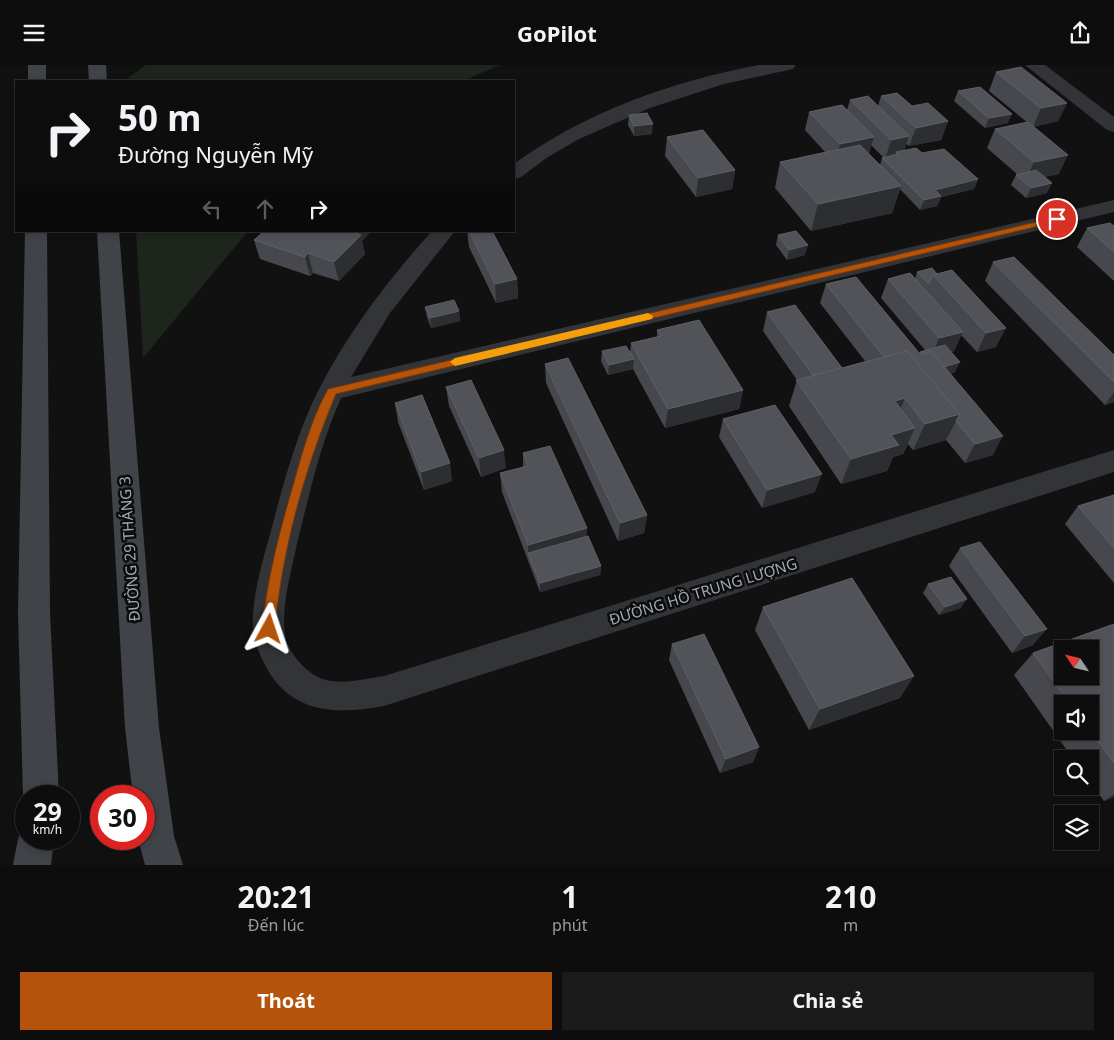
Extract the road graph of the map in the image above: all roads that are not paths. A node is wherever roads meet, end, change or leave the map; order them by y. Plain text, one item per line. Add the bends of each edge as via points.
1 (37, 65) edge
2 (97, 65) edge
3 (787, 65) edge
4 (1034, 65) edge
5 (37, 80) edge
6 (98, 80) edge
7 (1114, 126) edge
8 (515, 172) edge
9 (1114, 206) edge
10 (36, 232) edge
11 (108, 232) edge
12 (443, 232) edge
13 (332, 391) junction
14 (1114, 461) edge
15 (42, 785) edge
16 (34, 850) edge
17 (32, 865) edge
18 (164, 865) edge

1 - 5 street
2 - 6 street
3 - 8 street via 734,76 641,105 594,124
4 - 7 street
9 - 13 street
10 - 15 street via 34,613
11 - 18 street, ĐƯỜNG 29 THÁNG 3 via 142,728 156,836
12 - 13 street via 411,267 368,328
13 - 14 street, ĐƯỜNG HỒ TRUNG LƯỢNG via 307,455 292,509 272,592 269,629 276,655 292,681 323,696 349,697 384,691
16 - 17 street

